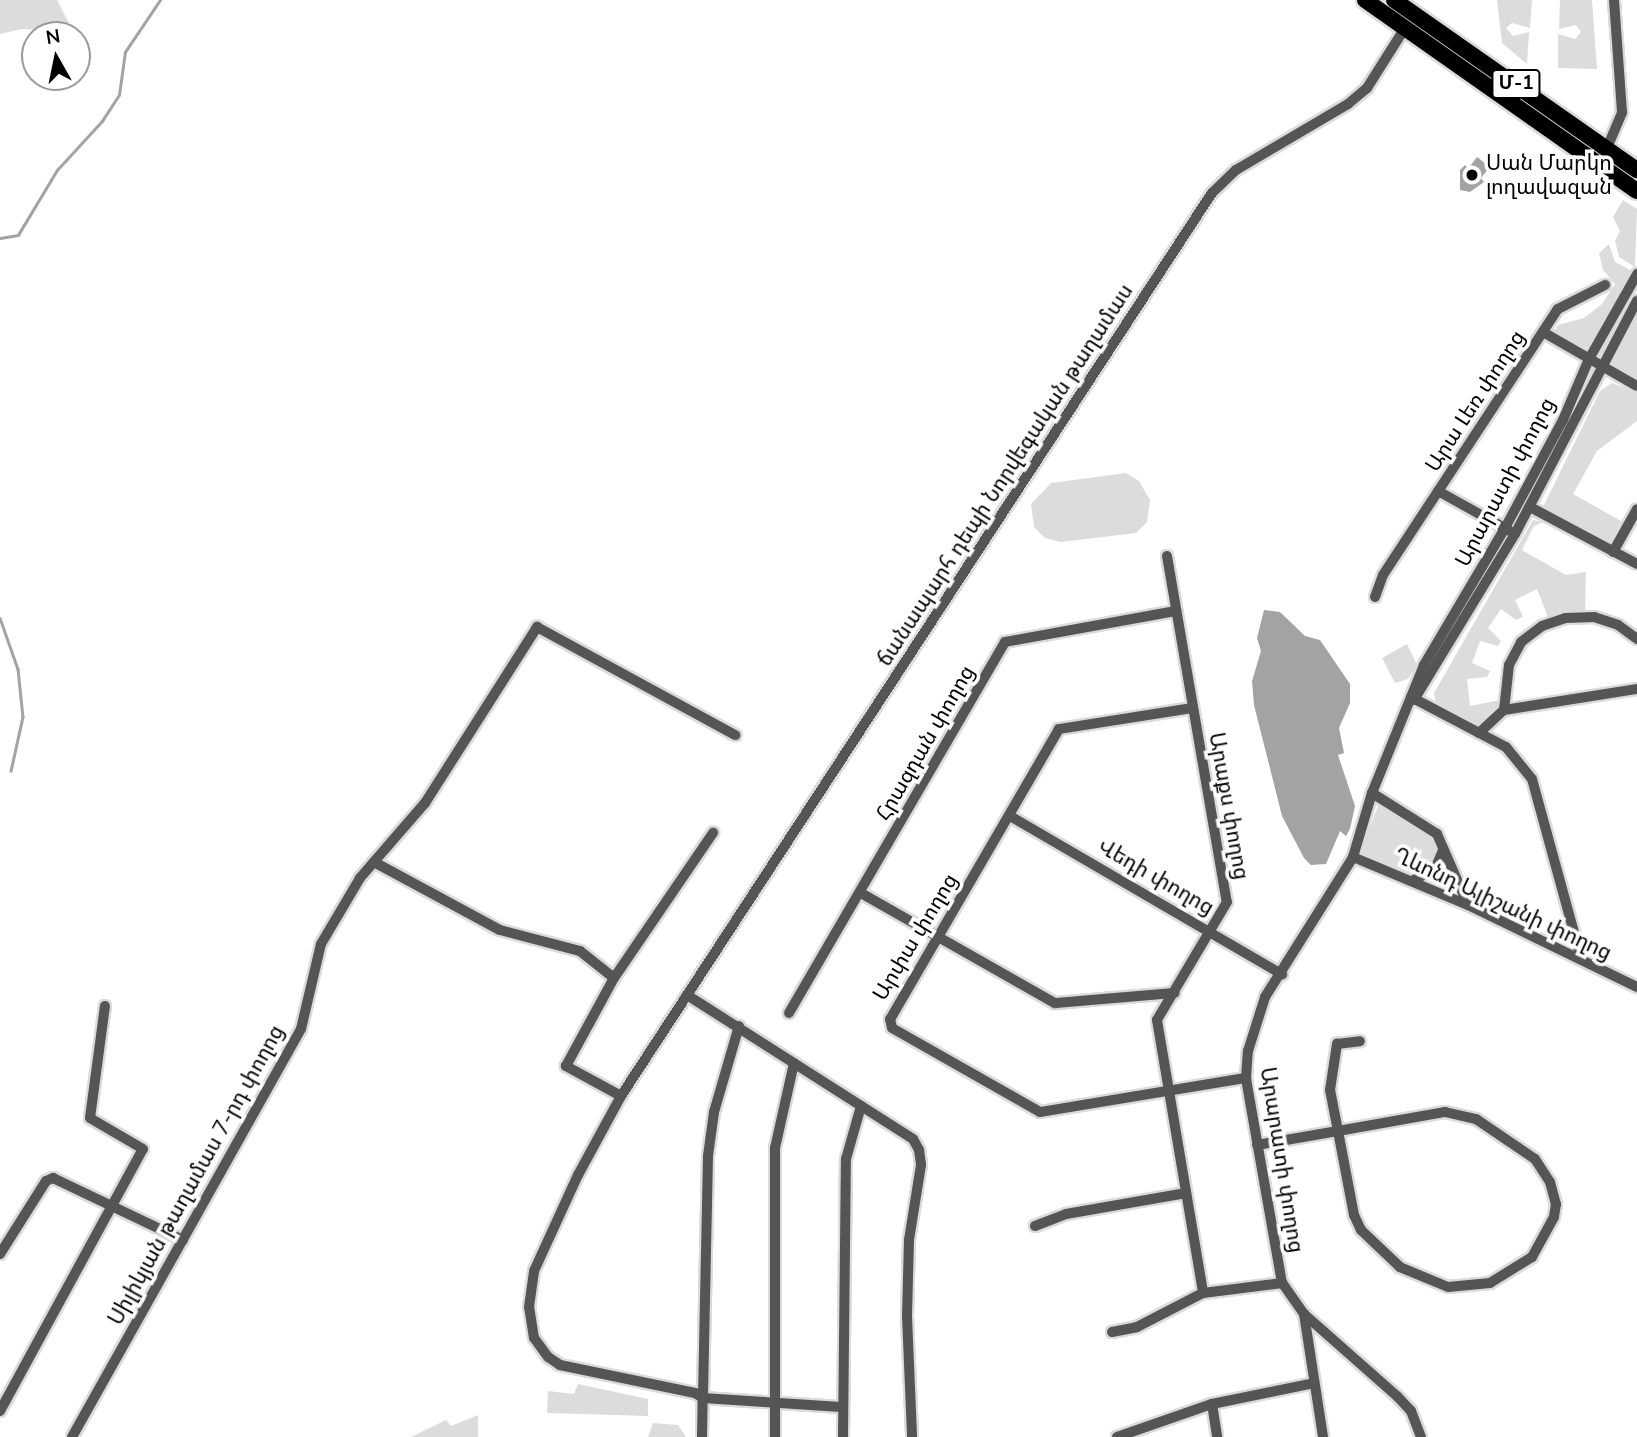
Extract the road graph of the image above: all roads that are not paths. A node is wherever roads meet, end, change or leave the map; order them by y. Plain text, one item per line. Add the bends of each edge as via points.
1 (1365, 0) edge
2 (1394, 0) edge
3 (1614, 0) edge
4 (1405, 28) junction
5 (1576, 137) junction
6 (1607, 148) junction
7 (1637, 170) edge
8 (1637, 191) edge
9 (1637, 274) edge
10 (1605, 285) dead end
11 (1637, 301) edge
12 (1543, 332) junction
13 (1589, 359) junction
14 (1600, 365) junction
15 (1637, 386) edge
16 (1438, 491) junction
17 (1530, 507) junction
18 (1637, 509) edge
19 (1510, 531) junction
20 (1613, 552) junction
21 (1167, 556) dead end
22 (1637, 564) edge
23 (1375, 597) dead end
24 (1176, 611) junction
25 (1637, 639) edge
26 (1637, 689) edge
27 (1411, 701) junction
28 (1192, 708) junction
29 (1504, 710) junction
30 (1479, 733) junction
31 (734, 734) dead end
32 (1372, 793) junction
33 (1010, 816) junction
34 (712, 833) dead end
35 (1443, 850) junction
36 (1353, 857) junction
37 (374, 862) junction
38 (1412, 881) junction
39 (860, 893) junction
40 (1468, 905) junction
41 (1211, 931) junction
42 (937, 937) junction
43 (1581, 958) junction
44 (1282, 974) junction
45 (614, 978) junction
46 (1637, 987) edge
47 (1175, 993) junction
48 (687, 995) junction
49 (105, 1006) dead end
50 (789, 1013) dead end
51 (738, 1027) junction
52 (1360, 1041) dead end
53 (794, 1063) junction
54 (1246, 1078) junction
55 (1168, 1092) junction
56 (621, 1096) junction
57 (861, 1106) junction
58 (1338, 1131) junction
59 (1257, 1145) junction
60 (1186, 1193) junction
61 (111, 1207) junction
62 (1035, 1226) dead end
63 (183, 1240) junction
64 (0, 1254) edge
65 (1282, 1283) junction
66 (1203, 1293) junction
67 (1304, 1314) junction
68 (1112, 1332) dead end
69 (1314, 1383) junction
70 (703, 1398) junction
71 (774, 1403) junction
72 (1212, 1404) junction
73 (841, 1408) junction
74 (0, 1411) edge
75 (72, 1437) edge
76 (702, 1437) edge
77 (775, 1437) edge
78 (843, 1437) edge
79 (912, 1437) edge
80 (1118, 1437) edge
81 (1217, 1437) edge
82 (1323, 1437) edge
83 (1421, 1437) edge

1 - 4 highway, Մ-1
2 - 5 highway, Մ-1
3 - 6 street via 1622,112
4 - 5 highway, Մ-1
4 - 48 street, ճանապարհ դեպի Նորվեգական թաղամաս via 1357,96 1326,121 1236,170 1212,193
5 - 6 highway, Մ-1
5 - 8 highway, Մ-1
6 - 7 highway, Մ-1
9 - 13 street, Արարատի փողոց
10 - 12 street, Արա Լեռ փողոց via 1558,309
11 - 14 street, Արարատի փողոց
12 - 13 street, Արա Լեռ փողոց
12 - 16 street, Արա Լեռ փողոց
13 - 14 street, Արա Լեռ փողոց
13 - 19 street, Արարատի փողոց
14 - 15 street, Արա Լեռ փողոց
14 - 17 street, Արարատի փողոց via 1574,426
16 - 19 street, Արա Լեռ փողոց
16 - 23 street, Արա Լեռ փողոց via 1383,575
17 - 19 street, Արարատի փողոց
17 - 20 street
18 - 20 street
19 - 27 street, Արարատի փողոց via 1424,665
20 - 22 street
21 - 24 street, Արաքս փողոց
24 - 28 street, Արաքս փողոց
24 - 39 street, Հրազդան փողոց via 1005,642
25 - 29 street via 1618,625 1594,617 1565,618 1542,626 1521,642 1509,665
26 - 29 street
27 - 30 street
27 - 32 street, Արարատի փողոց
28 - 33 street, Արփա փողոց via 1059,729
28 - 41 street, Արաքս փողոց via 1227,902
29 - 30 street
30 - 43 street via 1506,747 1532,779
31 - 37 street, Սիլիկյան թաղամաս 7-րդ փողոց via 537,626 425,803
32 - 35 street via 1426,823 1442,841
32 - 36 street, Արարատի փողոց
33 - 41 street, Վեդի փողոց
33 - 42 street, Արփա փողոց
34 - 45 street
35 - 38 street via 1435,869
35 - 40 street
36 - 38 street, Ղևոնդ Ալիշանի փողոց
36 - 44 street, Արարատի փողոց
37 - 45 street via 500,930 580,951
37 - 63 street, Սիլիկյան թաղամաս 7-րդ փողոց via 321,944 301,1029
38 - 40 street, Ղևոնդ Ալիշանի փողոց
39 - 42 street
39 - 50 street, Հրազդան փողոց
40 - 43 street, Ղևոնդ Ալիշանի փողոց
41 - 44 street, Վեդի փողոց
41 - 47 street, Արաքս փողոց
42 - 47 street via 1055,1003
42 - 55 street, Արփա փողոց via 890,1018 892,1028 1040,1112
43 - 46 street, Ղևոնդ Ալիշանի փողոց
44 - 54 street, Արարատի փողոց via 1254,1023
45 - 56 street via 566,1066
47 - 55 street, Արաքս փողոց via 1157,1020
48 - 51 street
48 - 56 street, ճանապարհ դեպի Նորվեգական թաղամաս
49 - 61 street via 90,1118 143,1149
51 - 53 street
51 - 70 street via 714,1112 708,1156
52 - 58 street via 1337,1044 1330,1090
53 - 57 street
53 - 71 street via 775,1148
54 - 55 street, Արփա փողոց
54 - 59 street, Արարատի փողոց
55 - 60 street, Արաքս փողոց
56 - 70 street, ճանապարհ դեպի Նորվեգական թաղամաս via 534,1271 529,1307 534,1338 548,1357 560,1364
57 - 73 street via 846,1160
57 - 79 street via 913,1139 919,1150 907,1316
58 - 58 street via 1445,1112 1491,1126 1535,1159 1550,1182 1556,1204 1542,1244 1519,1268 1480,1286 1448,1287 1411,1273 1361,1230
58 - 59 street
59 - 65 street, Արարատի փողոց
60 - 62 street via 1066,1214
60 - 66 street, Արաքս փողոց
61 - 63 street
61 - 64 street via 53,1178 46,1181
61 - 74 street
63 - 75 street, Սիլիկյան թաղամաս 7-րդ փողոց
65 - 66 street
65 - 67 street, Արարատի փողոց
66 - 68 street via 1137,1327
67 - 69 street
67 - 83 street via 1398,1397 1411,1411
69 - 72 street
69 - 82 street
70 - 71 street, ճանապարհ դեպի Նորվեգական թաղամաս
70 - 76 street
71 - 73 street, ճանապարհ դեպի Նորվեգական թաղամաս
71 - 77 street
72 - 80 street
72 - 81 street
73 - 78 street

